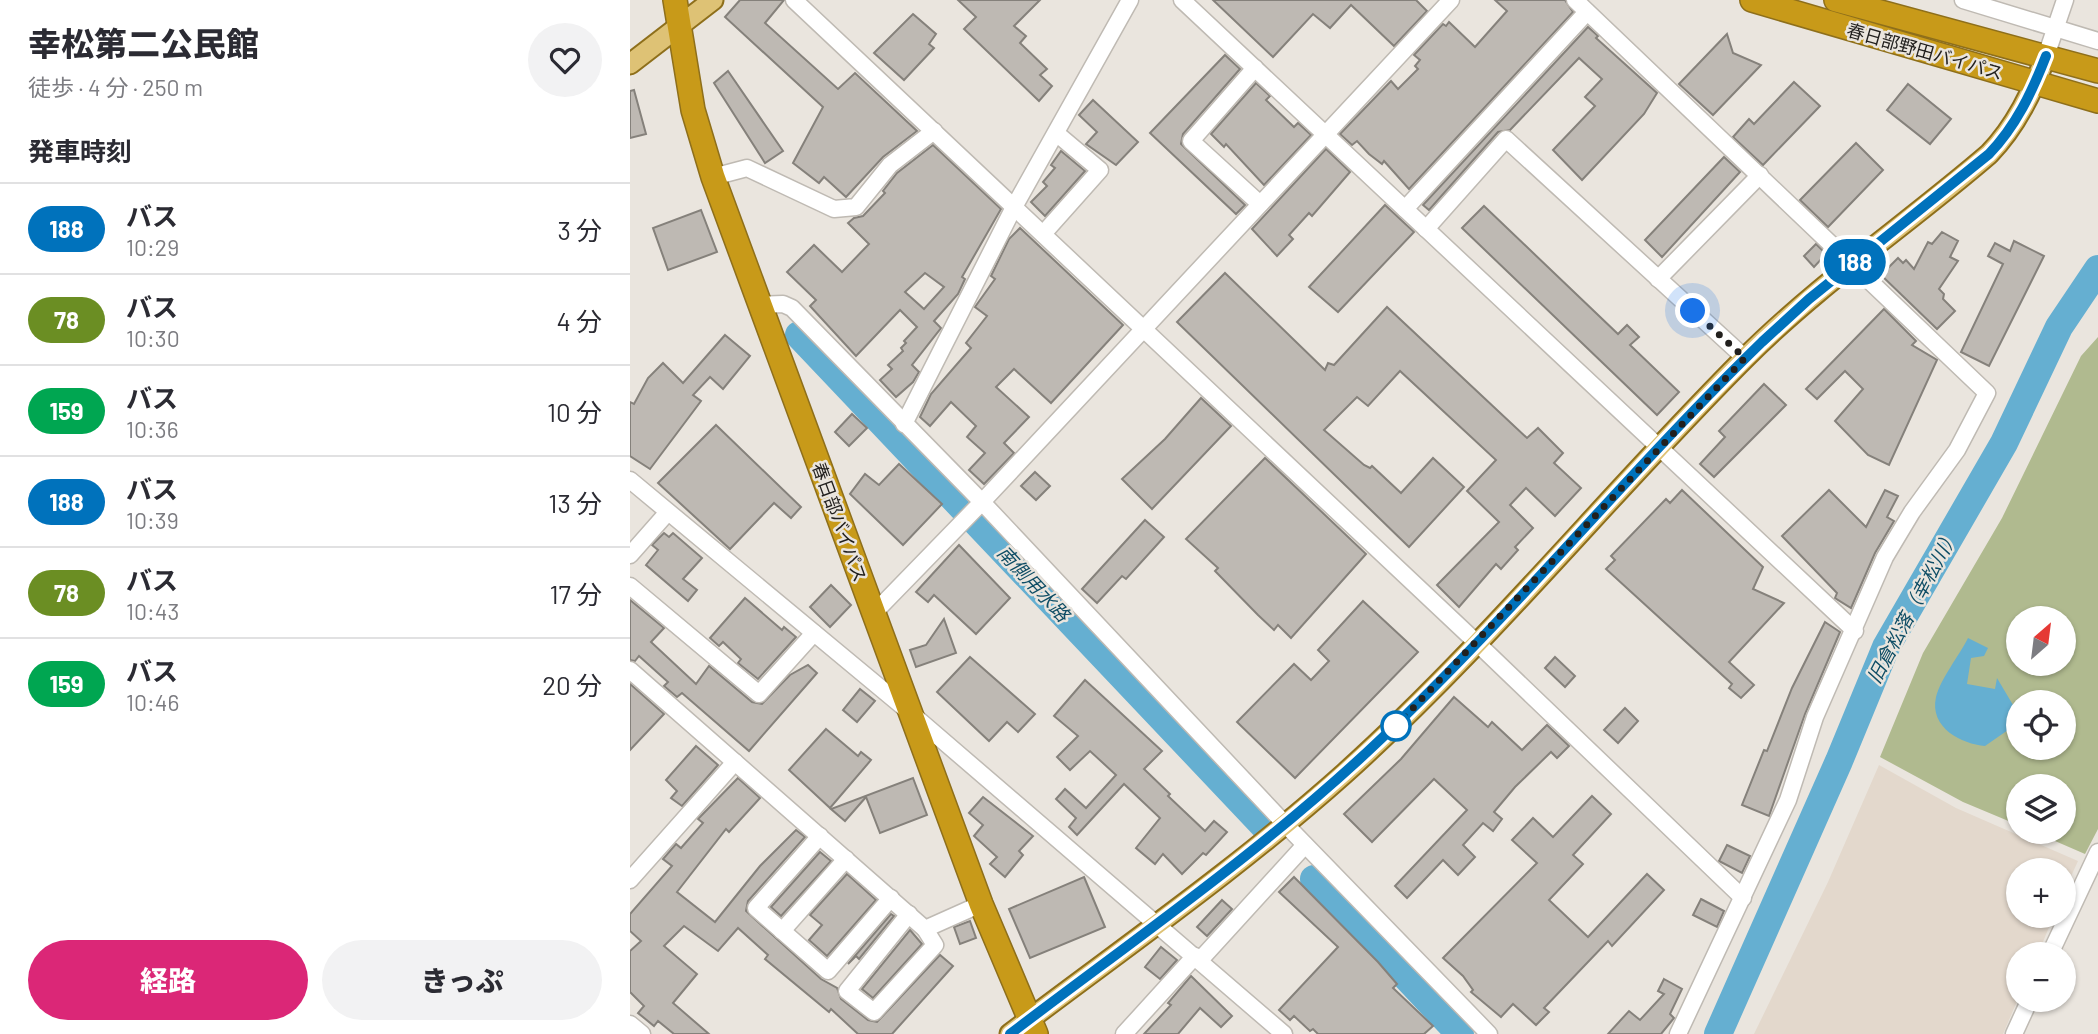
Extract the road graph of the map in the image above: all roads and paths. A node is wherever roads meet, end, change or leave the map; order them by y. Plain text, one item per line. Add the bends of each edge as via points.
1 (675, 0) edge
2 (713, 0) edge
3 (794, 0) edge
4 (1130, 0) edge
5 (1182, 0) edge
6 (1451, 0) edge
7 (1575, 0) edge
8 (1752, 0) edge
9 (1836, 0) edge
10 (1963, 0) edge
11 (2065, 0) edge
12 (1587, 12) junction
13 (678, 24) junction
14 (2055, 29) junction
15 (2098, 41) edge
16 (2046, 56) junction
17 (636, 61) edge
18 (1255, 68) junction
19 (2098, 71) edge
20 (2036, 83) junction
21 (2098, 101) edge
22 (934, 131) junction
23 (1056, 133) junction
24 (1325, 134) junction
25 (1760, 174) junction
26 (713, 177) junction
27 (1259, 204) junction
28 (1014, 207) junction
29 (1405, 209) junction
30 (1426, 229) junction
31 (1043, 234) junction
32 (1853, 263) junction
33 (1658, 279) junction
34 (759, 305) junction
35 (1142, 327) junction
36 (1745, 358) junction
37 (904, 424) junction
38 (1660, 448) junction
39 (630, 480) edge
40 (979, 506) junction
41 (668, 512) junction
42 (630, 555) edge
43 (630, 586) edge
44 (874, 613) junction
45 (1855, 631) junction
46 (814, 633) junction
47 (1477, 643) junction
48 (630, 670) edge
49 (913, 715) junction
50 (734, 762) junction
51 (1285, 824) junction
52 (820, 836) junction
53 (1305, 845) junction
54 (2098, 852) edge
55 (846, 859) junction
56 (630, 880) edge
57 (891, 898) junction
58 (1743, 898) junction
59 (982, 904) junction
60 (908, 914) junction
61 (1157, 922) junction
62 (925, 929) junction
63 (782, 931) junction
64 (2056, 942) edge
65 (1197, 958) junction
66 (2024, 1012) edge
67 (630, 1024) edge
68 (1033, 1026) edge
69 (642, 1034) edge
70 (1010, 1034) edge
71 (1124, 1034) edge
72 (1284, 1034) edge
73 (1489, 1034) edge
74 (1678, 1034) edge
75 (2014, 1034) edge

1 - 13 highway, 春日部バイパス
2 - 13 main road
3 - 22 street
4 - 23 street
5 - 18 street
6 - 24 street
7 - 12 street
8 - 20 highway, 春日部野田バイパス
9 - 16 highway, 春日部野田バイパス
10 - 14 street
11 - 14 street
12 - 25 street
12 - 29 street
13 - 17 main road
13 - 26 highway, 春日部バイパス via 683,90
14 - 15 street
14 - 16 street
16 - 19 highway, 春日部野田バイパス
16 - 20 main road
18 - 24 street
18 - 27 street via 1191,141
20 - 21 highway, 春日部野田バイパス
20 - 32 main road via 2005,137 1989,154
22 - 26 street via 890,165 856,207 834,209 747,168
22 - 28 street
23 - 28 street
23 - 31 street via 1100,170
24 - 27 street
24 - 29 street
25 - 32 street
25 - 33 street
26 - 34 highway, 春日部バイパス
27 - 35 street
28 - 31 street
28 - 37 street
29 - 30 street
30 - 33 street via 1506,139
30 - 38 street
31 - 35 street
32 - 36 main road
32 - 45 street via 1987,393 1957,450 1885,557
33 - 36 street
34 - 37 street via 792,308
34 - 44 highway, 春日部バイパス
35 - 40 street
35 - 47 street
36 - 38 main road
37 - 40 street
38 - 45 street
38 - 47 main road
39 - 41 street
40 - 44 street
40 - 51 street
41 - 42 street
41 - 46 street
43 - 46 street via 759,694
44 - 49 highway, 春日部バイパス
45 - 58 street via 1815,717 1788,800
46 - 49 street
47 - 51 main road via 1380,741
47 - 58 street
48 - 50 street
49 - 59 highway, 春日部バイパス
49 - 61 street
50 - 52 street
50 - 56 street
51 - 53 street
51 - 61 main road
52 - 55 street
52 - 63 street via 756,908
53 - 65 street
53 - 73 street
54 - 64 street
55 - 57 street
55 - 63 street
57 - 60 street
57 - 63 street via 828,971
58 - 74 street
59 - 62 street
59 - 68 highway, 春日部バイパス
60 - 62 street
60 - 62 street via 847,991 874,1012 935,945
61 - 65 street
61 - 68 main road
65 - 71 street
65 - 72 street
66 - 75 street
67 - 69 street
68 - 70 main road

